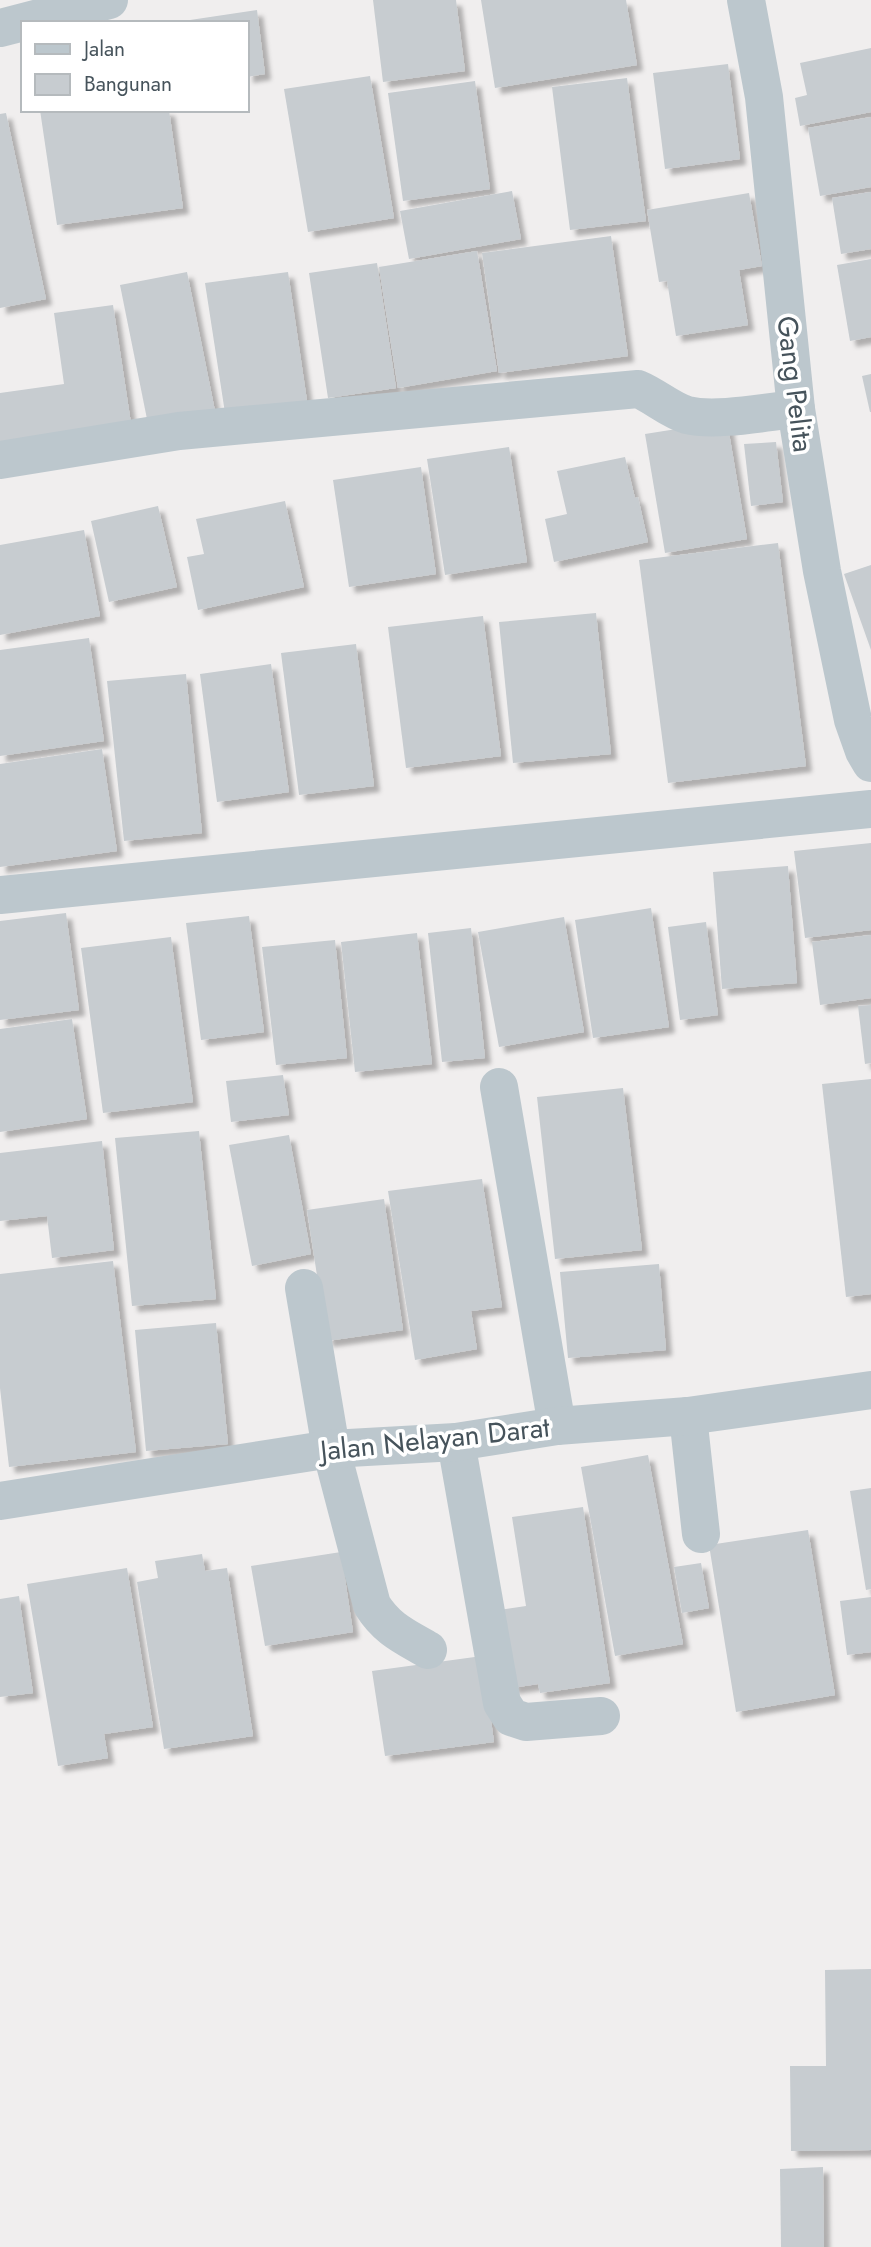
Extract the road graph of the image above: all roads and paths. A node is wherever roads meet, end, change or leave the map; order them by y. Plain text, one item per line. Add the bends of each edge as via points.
1 (109, 0) edge
2 (746, 0) edge
3 (27, 21) edge
4 (21, 23) edge
5 (0, 28) edge
6 (796, 409) junction
7 (0, 460) edge
8 (869, 754) edge
9 (871, 809) edge
10 (0, 895) edge
11 (499, 1087) dead end
12 (304, 1288) dead end
13 (871, 1390) edge
14 (688, 1416) junction
15 (557, 1426) junction
16 (456, 1442) junction
17 (331, 1450) junction
18 (0, 1501) edge
19 (701, 1534) dead end
20 (428, 1650) dead end
21 (601, 1716) dead end

1 - 3 street
2 - 6 street, Gang Pelita via 764,97
4 - 5 street
6 - 7 street via 706,418 685,414 638,389 179,431
6 - 8 street, Gang Pelita via 822,571 853,720
9 - 10 street
11 - 15 street
12 - 17 street
13 - 14 street, Jalan Nelayan Darat
14 - 15 street, Jalan Nelayan Darat
14 - 19 street
15 - 16 street, Jalan Nelayan Darat
16 - 17 street, Jalan Nelayan Darat
16 - 21 street via 502,1703 511,1717 526,1722
17 - 18 street, Jalan Nelayan Darat
17 - 20 street via 372,1605 381,1620

